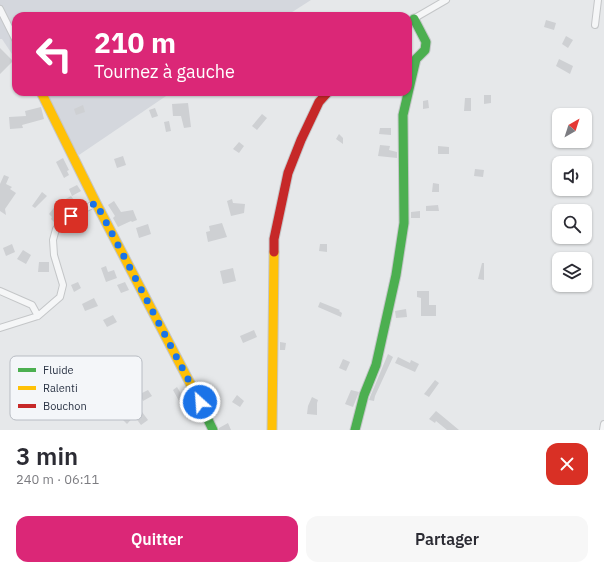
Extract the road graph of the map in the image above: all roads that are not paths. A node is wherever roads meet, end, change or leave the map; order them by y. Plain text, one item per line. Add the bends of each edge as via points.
1 (446, 0) edge
2 (598, 0) edge
3 (0, 9) edge
4 (412, 20) edge
5 (412, 22) edge
6 (595, 25) dead end
7 (12, 33) edge
8 (412, 77) edge
9 (43, 96) edge
10 (324, 96) edge
11 (408, 96) edge
12 (96, 203) junction
13 (0, 291) edge
14 (38, 316) junction
15 (0, 328) edge
16 (604, 424) edge
17 (213, 430) edge
18 (272, 430) edge
19 (356, 430) edge
20 (603, 430) edge

1 - 4 street
2 - 6 street
3 - 7 street
5 - 8 street via 426,42 424,50 416,59
9 - 12 street
10 - 18 street via 301,140 288,173 274,239
11 - 19 street via 403,116 404,223 396,275 376,365 364,395
12 - 14 street via 71,216 56,229 53,240 54,254 63,285 60,297
12 - 17 street
13 - 14 street via 32,305
14 - 15 street
16 - 20 street

